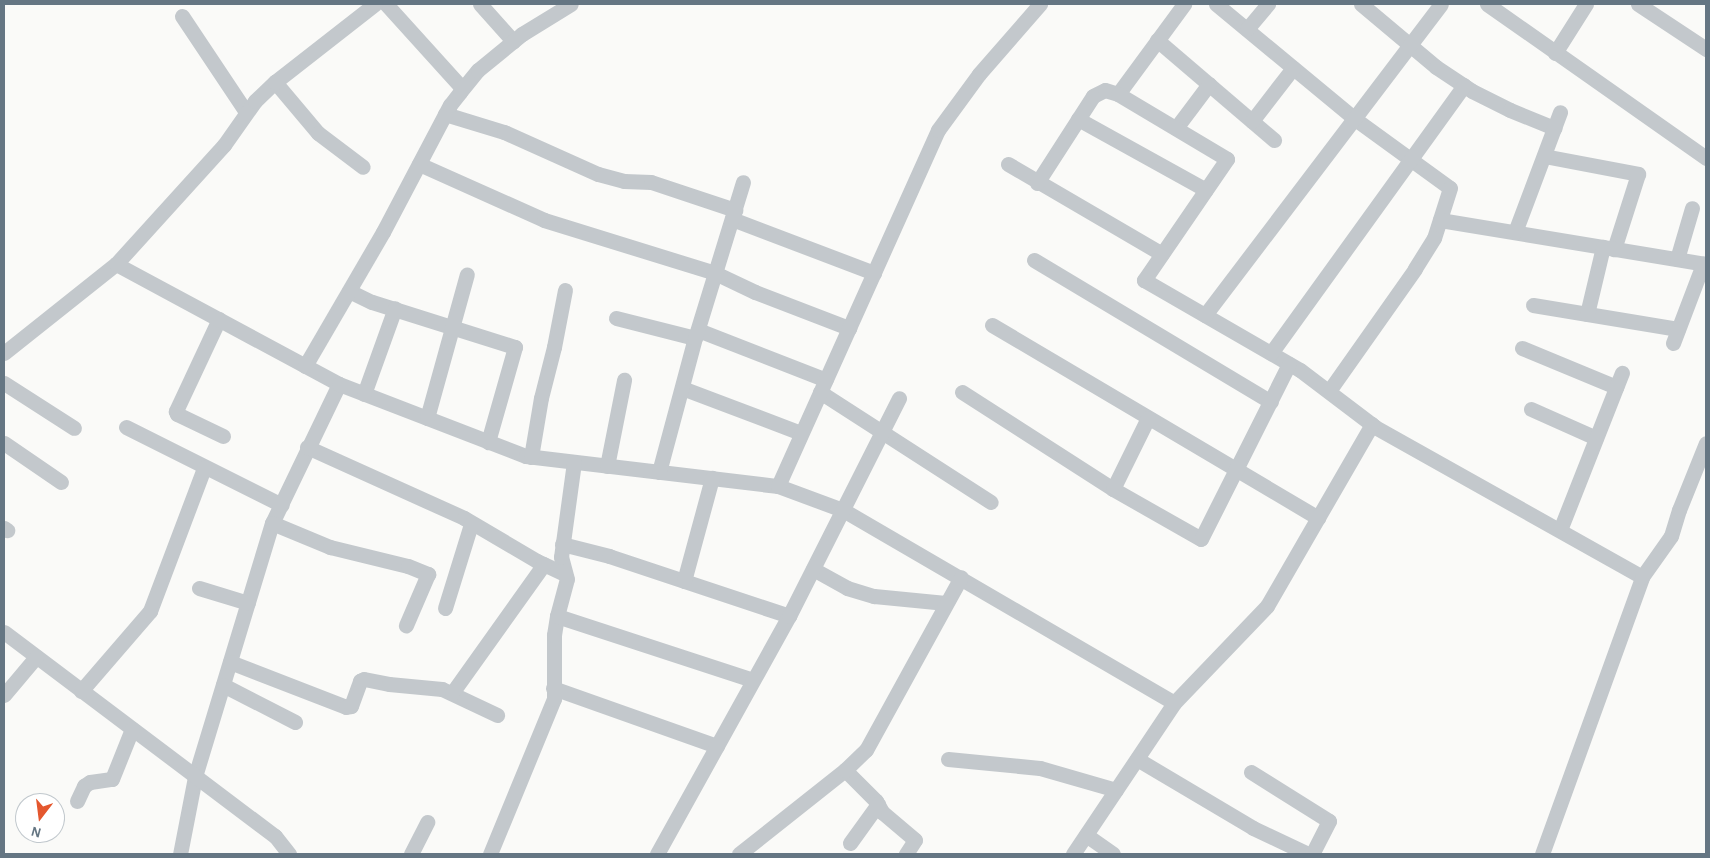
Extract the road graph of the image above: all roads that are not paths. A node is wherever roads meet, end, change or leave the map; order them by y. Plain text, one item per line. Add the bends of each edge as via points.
1 (375, 4) edge
2 (386, 4) edge
3 (480, 4) edge
4 (571, 4) edge
5 (1040, 4) edge
6 (1184, 4) edge
7 (1216, 4) edge
8 (1268, 4) edge
9 (1361, 4) edge
10 (1441, 4) edge
11 (1487, 4) edge
12 (1586, 4) edge
13 (1638, 4) edge
14 (182, 16) dead end
15 (1247, 29) junction
16 (1157, 40) junction
17 (513, 41) junction
18 (1410, 45) junction
19 (1706, 49) edge
20 (1555, 53) junction
21 (1294, 68) junction
22 (276, 82) junction
23 (1209, 84) junction
24 (1464, 85) junction
25 (462, 88) junction
26 (1118, 94) junction
27 (246, 112) junction
28 (1560, 112) dead end
29 (445, 114) junction
30 (1078, 119) junction
31 (1355, 119) junction
32 (1252, 121) junction
33 (1176, 128) junction
34 (1554, 128) junction
35 (1274, 140) dead end
36 (1544, 156) junction
37 (1706, 158) edge
38 (1411, 159) junction
39 (419, 164) junction
40 (1008, 164) dead end
41 (362, 167) dead end
42 (744, 182) dead end
43 (1037, 183) junction
44 (1206, 190) junction
45 (1692, 208) dead end
46 (733, 215) junction
47 (1440, 220) junction
48 (1515, 232) junction
49 (1609, 248) junction
50 (1162, 254) junction
51 (1677, 259) junction
52 (1034, 260) dead end
53 (116, 264) junction
54 (1705, 264) edge
55 (715, 273) junction
56 (874, 273) junction
57 (467, 274) dead end
58 (565, 290) dead end
59 (349, 291) junction
60 (1533, 305) dead end
61 (396, 308) junction
62 (1587, 314) junction
63 (1205, 315) junction
64 (616, 318) dead end
65 (219, 319) junction
66 (992, 325) dead end
67 (453, 326) junction
68 (849, 328) junction
69 (697, 334) junction
70 (1522, 348) dead end
71 (4, 353) edge
72 (1271, 353) junction
73 (1289, 364) junction
74 (305, 366) junction
75 (1622, 373) dead end
76 (624, 380) dead end
77 (4, 383) edge
78 (339, 384) junction
79 (823, 386) junction
80 (1616, 387) junction
81 (682, 388) junction
82 (1330, 391) junction
83 (962, 392) dead end
84 (364, 394) junction
85 (898, 398) dead end
86 (1271, 402) junction
87 (1531, 409) dead end
88 (427, 418) junction
89 (1148, 418) junction
90 (1372, 424) junction
91 (126, 427) dead end
92 (74, 428) dead end
93 (881, 432) junction
94 (801, 433) junction
95 (223, 436) dead end
96 (1596, 438) junction
97 (488, 442) junction
98 (1706, 443) edge
99 (4, 444) edge
100 (308, 447) junction
101 (531, 457) junction
102 (574, 462) junction
103 (607, 466) junction
104 (204, 468) junction
105 (1236, 470) junction
106 (659, 472) junction
107 (712, 478) junction
108 (62, 482) dead end
109 (778, 486) junction
110 (1114, 489) junction
111 (992, 502) dead end
112 (282, 505) junction
113 (843, 510) junction
114 (1318, 518) junction
115 (272, 523) junction
116 (471, 524) junction
117 (1560, 530) junction
118 (562, 544) junction
119 (544, 564) junction
120 (812, 569) junction
121 (565, 574) junction
122 (961, 577) junction
123 (1642, 577) junction
124 (684, 581) junction
125 (199, 588) dead end
126 (248, 603) junction
127 (946, 603) junction
128 (445, 608) dead end
129 (558, 616) junction
130 (789, 616) junction
131 (406, 625) dead end
132 (4, 632) edge
133 (36, 658) junction
134 (230, 662) junction
135 (753, 680) junction
136 (223, 685) junction
137 (553, 688) junction
138 (81, 691) junction
139 (452, 693) junction
140 (4, 695) edge
141 (1174, 704) junction
142 (497, 715) dead end
143 (295, 722) dead end
144 (132, 729) junction
145 (717, 746) junction
146 (948, 759) dead end
147 (1137, 759) junction
148 (845, 770) junction
149 (1251, 772) dead end
150 (195, 777) junction
151 (1116, 790) junction
152 (77, 801) dead end
153 (878, 804) junction
154 (427, 822) dead end
155 (1086, 835) junction
156 (850, 843) dead end
157 (180, 854) edge
158 (289, 854) edge
159 (411, 854) edge
160 (490, 854) edge
161 (657, 854) edge
162 (739, 854) edge
163 (906, 854) edge
164 (1072, 854) edge
165 (1113, 854) edge
166 (1308, 854) edge
167 (1312, 854) edge
168 (1542, 854) edge

1 - 22 street
2 - 25 street
3 - 17 street
4 - 17 street
5 - 56 street via 980,74 938,130
6 - 16 street
7 - 15 street
8 - 15 street
9 - 18 street
10 - 18 street
11 - 20 street
12 - 20 street
13 - 19 street
14 - 27 street
15 - 21 street
16 - 23 street
16 - 26 street
17 - 25 street
18 - 24 street
18 - 31 street
20 - 37 street
21 - 31 street
21 - 32 street
22 - 27 street
22 - 41 street via 318,133
23 - 32 street
23 - 33 street
24 - 34 street via 1510,110
24 - 38 street
25 - 29 street
26 - 30 street via 1105,90 1093,96
26 - 33 street
27 - 53 street via 224,145
28 - 34 street
29 - 39 street
29 - 46 street via 504,132 598,174 624,181 651,182
30 - 43 street
30 - 44 street
31 - 38 street
31 - 63 street
32 - 35 street
33 - 44 street via 1227,159
34 - 36 street
36 - 48 street
36 - 49 street via 1638,174
38 - 47 street via 1450,188
38 - 72 street
39 - 55 street via 544,220
39 - 59 street
40 - 43 street
42 - 46 street
43 - 50 street
44 - 50 street
45 - 51 street
46 - 55 street
46 - 56 street
47 - 48 street
47 - 82 street via 1434,238 1415,269
48 - 49 street
49 - 51 street
49 - 62 street
50 - 63 street via 1144,280
51 - 54 street
52 - 86 street
53 - 65 street
53 - 71 street
54 - 62 street via 1675,336
55 - 68 street
55 - 69 street
56 - 68 street
57 - 67 street
58 - 101 street
59 - 61 street via 372,302
59 - 74 street
60 - 62 street
61 - 67 street
61 - 84 street
63 - 72 street
64 - 69 street
65 - 74 street
65 - 95 street via 176,411
66 - 89 street
67 - 88 street
67 - 97 street via 515,347
68 - 79 street
69 - 79 street
69 - 81 street
70 - 80 street
72 - 73 street
73 - 82 street
73 - 86 street
74 - 78 street
75 - 80 street
76 - 103 street
77 - 92 street
78 - 84 street
78 - 100 street
79 - 93 street
79 - 94 street
80 - 96 street
81 - 94 street
81 - 106 street
82 - 90 street
83 - 110 street
84 - 88 street
85 - 93 street
86 - 105 street
87 - 96 street
88 - 97 street
89 - 105 street
89 - 110 street
90 - 114 street
90 - 117 street
91 - 104 street
93 - 111 street
93 - 113 street
94 - 109 street
96 - 117 street
97 - 101 street
98 - 123 street via 1678,510 1671,536
99 - 108 street
100 - 112 street
100 - 116 street
101 - 102 street
102 - 103 street
102 - 118 street
103 - 106 street
104 - 112 street
104 - 138 street via 150,611
105 - 110 street via 1201,539
105 - 114 street
106 - 107 street
107 - 109 street
107 - 124 street
109 - 113 street
112 - 115 street
113 - 120 street
113 - 122 street
114 - 141 street via 1267,606
115 - 126 street
115 - 131 street via 330,547 428,574
116 - 119 street
116 - 128 street
117 - 123 street
118 - 121 street
118 - 124 street
119 - 121 street
119 - 139 street
120 - 127 street via 848,588 874,596
120 - 130 street
121 - 129 street via 567,579
122 - 127 street
122 - 141 street
123 - 168 street
124 - 130 street
125 - 126 street
126 - 134 street
127 - 148 street via 866,750
129 - 135 street
129 - 137 street via 554,635
130 - 135 street
132 - 133 street
133 - 138 street
133 - 140 street
134 - 136 street
134 - 139 street via 346,707 351,706 360,681 364,679 434,687
135 - 145 street
136 - 143 street
136 - 150 street
137 - 145 street
137 - 160 street via 554,699
138 - 144 street
139 - 142 street
141 - 147 street
144 - 150 street
144 - 152 street via 112,779 90,782 84,786
145 - 161 street
146 - 151 street via 1040,768
147 - 151 street
147 - 166 street via 1254,828
148 - 153 street
148 - 162 street
149 - 167 street via 1329,821
150 - 157 street
150 - 158 street via 275,836
151 - 155 street
153 - 156 street
153 - 163 street via 882,812 915,840
154 - 159 street
155 - 164 street
155 - 165 street

